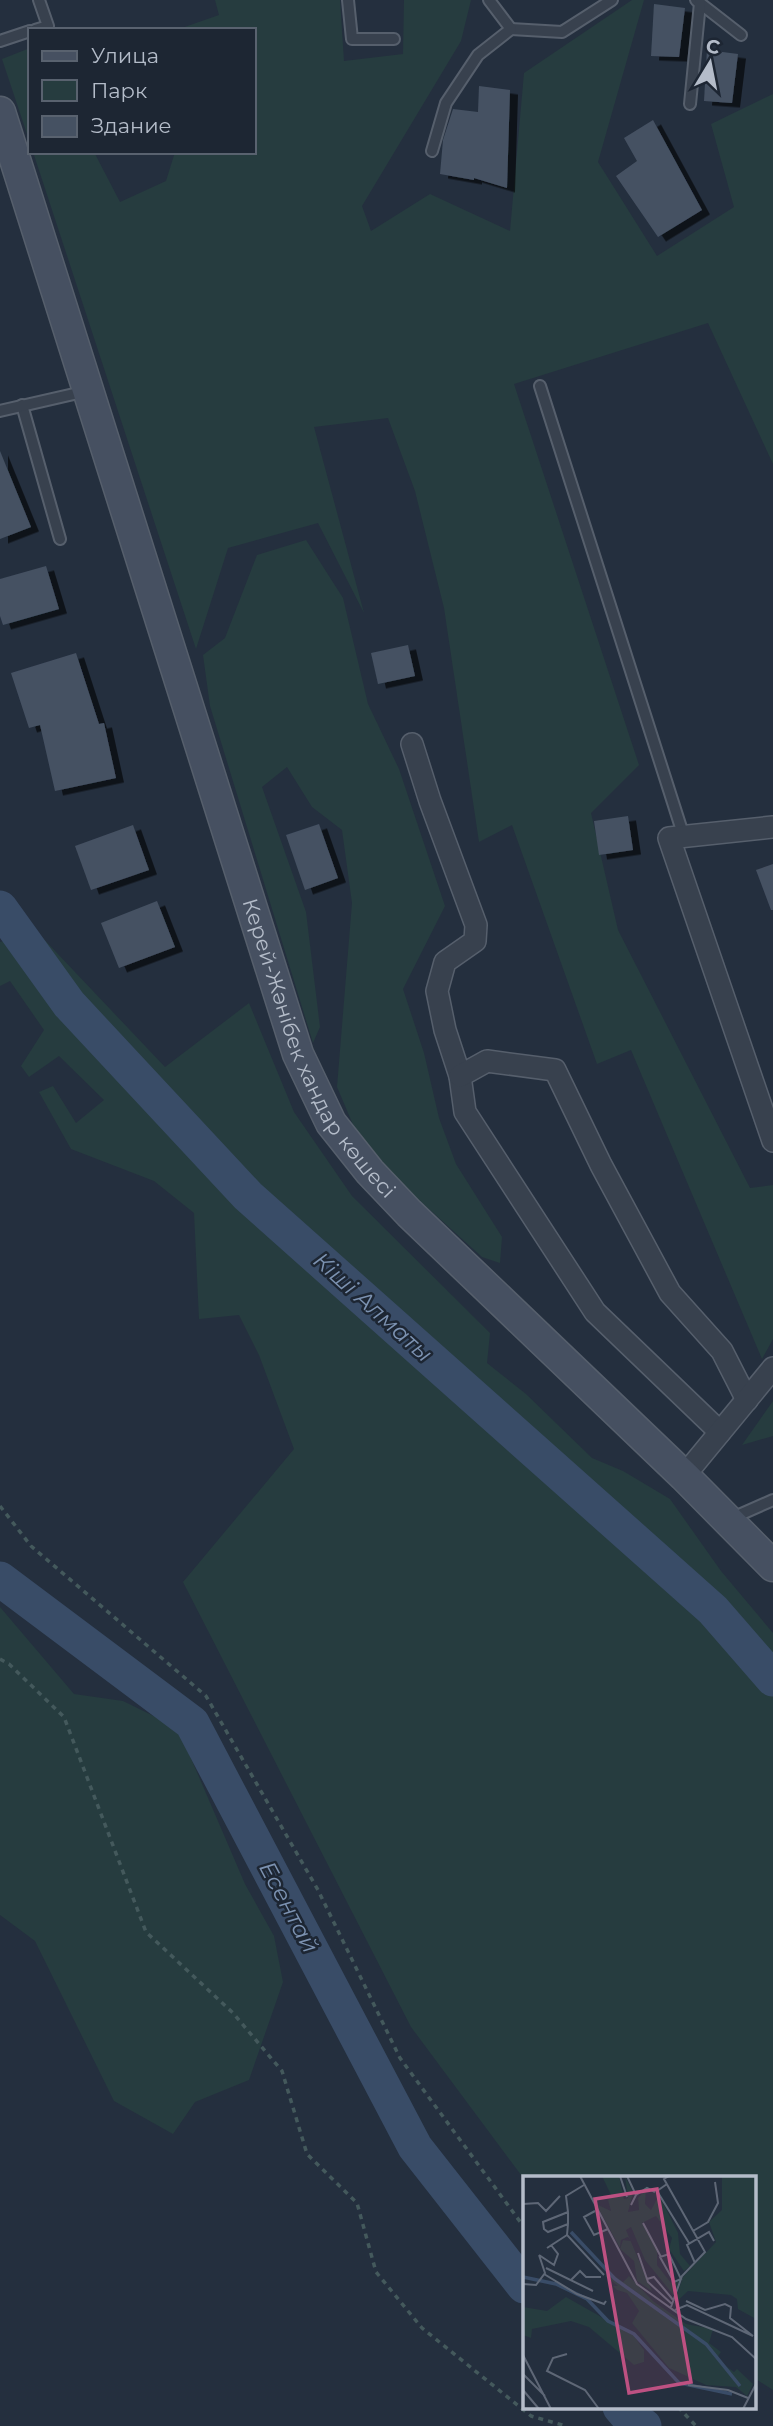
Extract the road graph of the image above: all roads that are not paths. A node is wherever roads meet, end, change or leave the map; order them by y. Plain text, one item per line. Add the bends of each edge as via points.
1 (39, 0) edge
2 (348, 0) edge
3 (489, 0) edge
4 (612, 0) edge
5 (698, 1) edge
6 (42, 28) edge
7 (511, 29) junction
8 (28, 32) edge
9 (741, 35) dead end
10 (394, 39) dead end
11 (0, 41) edge
12 (690, 104) dead end
13 (0, 112) edge
14 (432, 151) dead end
15 (540, 386) dead end
16 (89, 390) junction
17 (22, 405) junction
18 (0, 411) edge
19 (60, 539) dead end
20 (412, 744) dead end
21 (773, 827) edge
22 (684, 836) junction
23 (460, 1076) junction
24 (773, 1140) edge
25 (773, 1368) edge
26 (747, 1400) junction
27 (720, 1433) junction
28 (684, 1476) junction
29 (773, 1500) edge
30 (727, 1520) junction
31 (773, 1566) edge

1 - 6 lane via 48,26
2 - 10 lane via 352,39
3 - 7 lane
4 - 7 lane via 562,32
5 - 9 lane
5 - 12 lane
7 - 14 lane via 478,55 446,103
8 - 11 lane
13 - 16 main road, Керей-Жәнібек хандар көшесі
15 - 22 lane
16 - 17 lane
16 - 28 main road, Керей-Жәнібек хандар көшесі via 298,1054 331,1123 409,1213
17 - 18 lane
17 - 19 lane
20 - 23 street via 477,925 475,941 445,962 437,991
21 - 22 street
22 - 24 street via 669,838
23 - 26 street via 487,1061 555,1070 670,1293 723,1351
23 - 27 street via 465,1112 595,1312
25 - 26 street
26 - 27 street
27 - 28 street
28 - 30 main road, Керей-Жәнібек хандар көшесі
29 - 30 lane
30 - 31 main road, Керей-Жәнібек хандар көшесі

